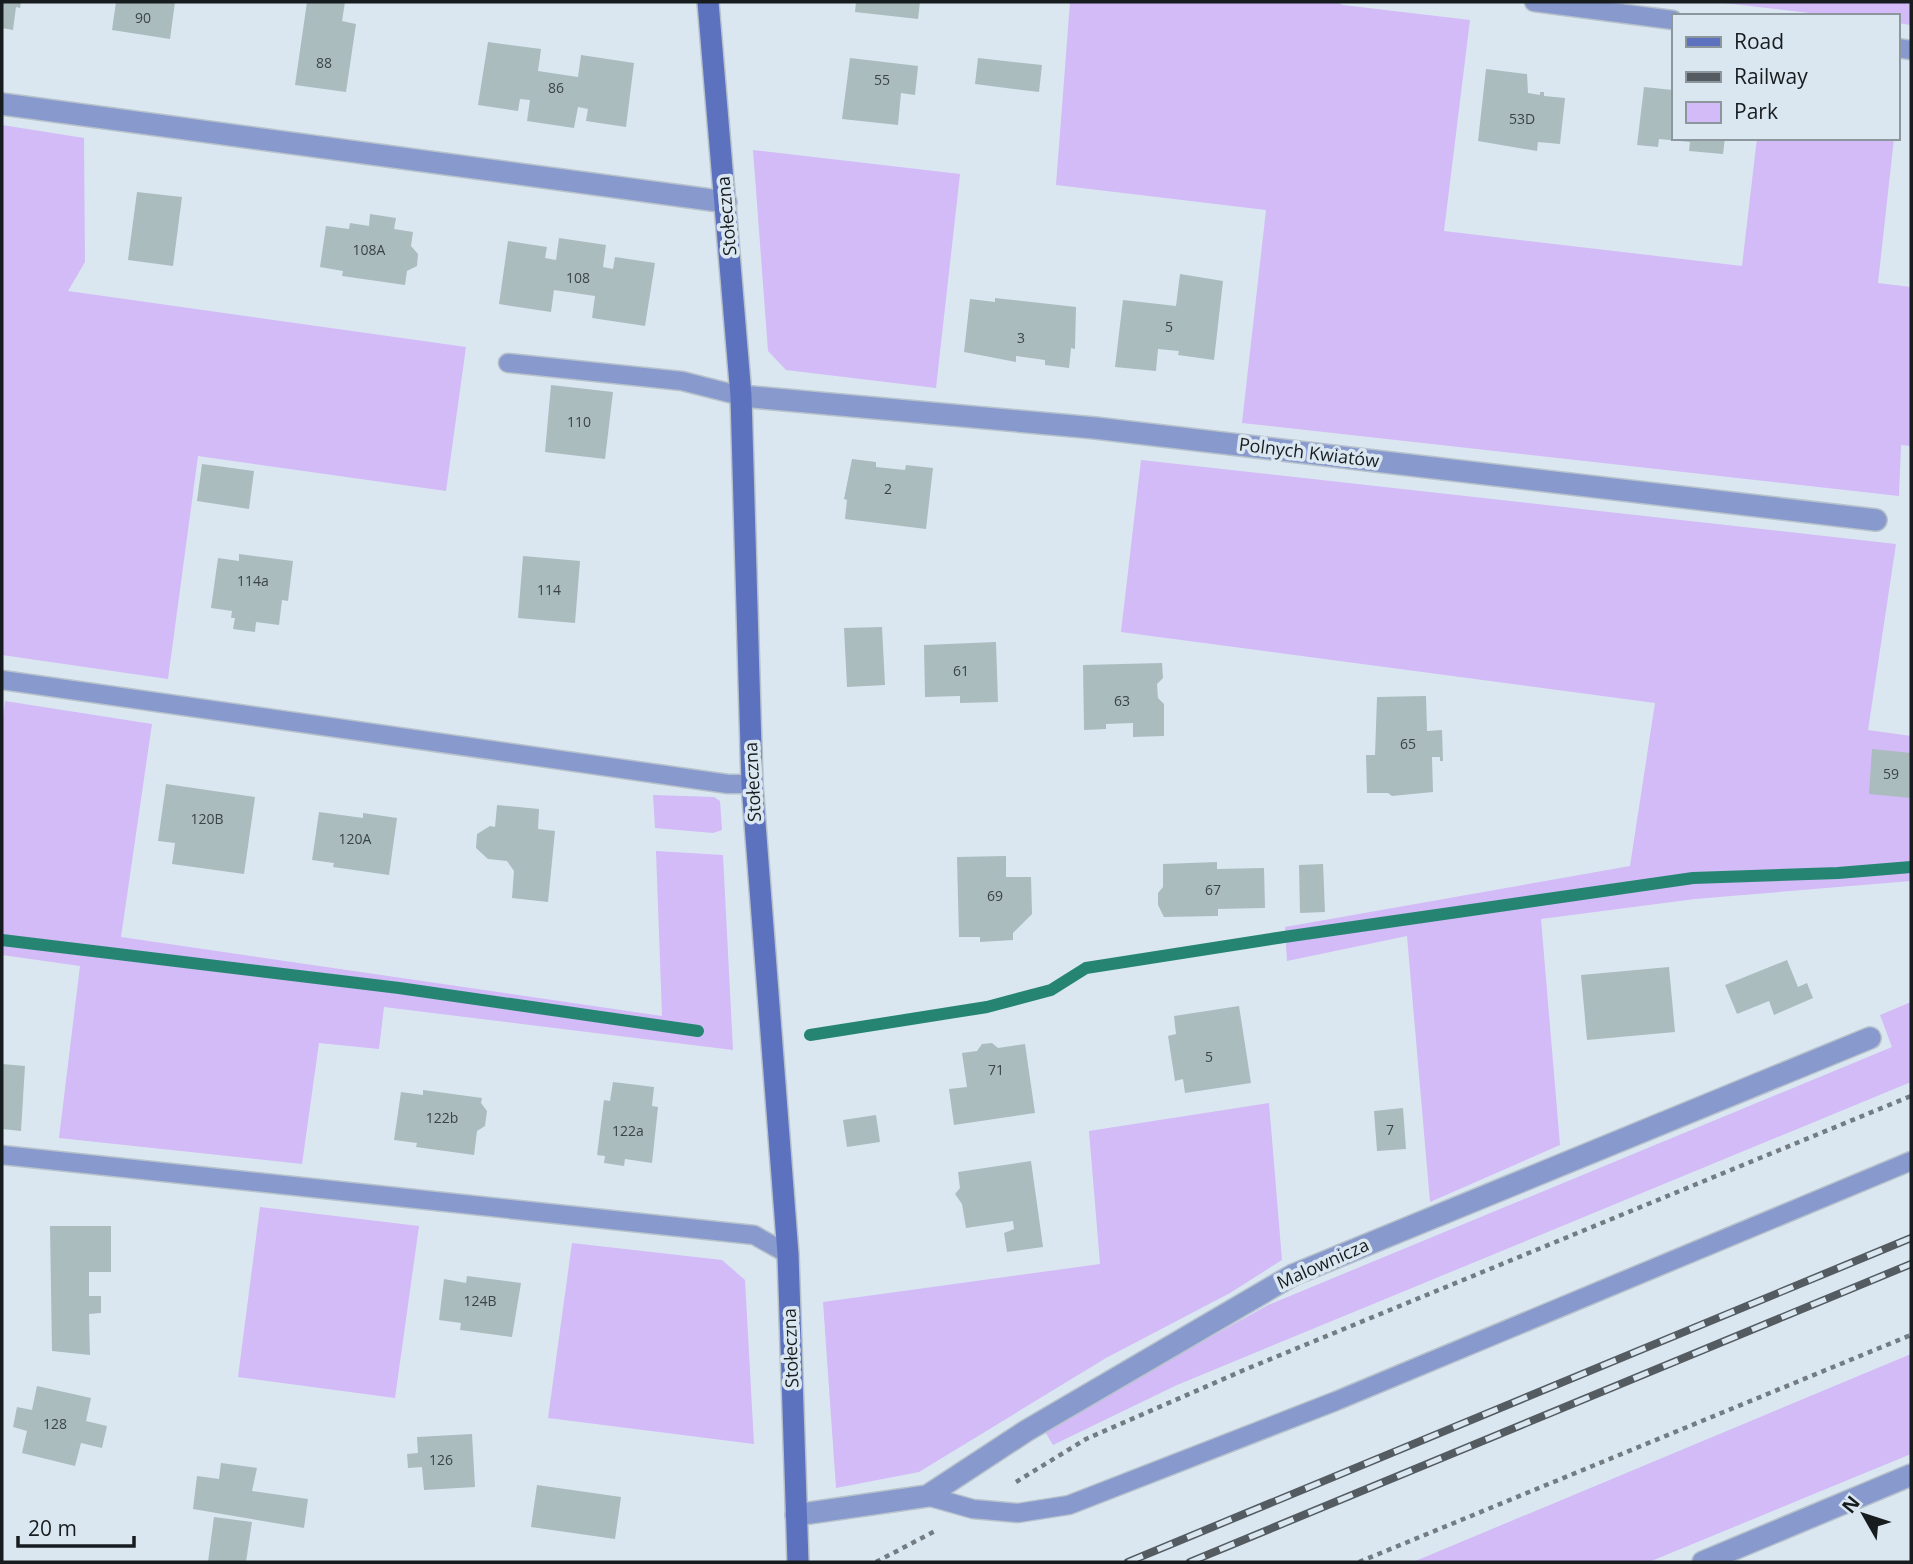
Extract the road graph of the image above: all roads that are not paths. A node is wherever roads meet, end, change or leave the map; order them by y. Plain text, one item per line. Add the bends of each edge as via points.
1 (708, 2) edge
2 (1534, 2) edge
3 (1672, 20) edge
4 (2, 104) edge
5 (726, 202) junction
6 (509, 363) dead end
7 (741, 396) junction
8 (1876, 520) dead end
9 (2, 680) edge
10 (752, 784) junction
11 (1870, 1038) dead end
12 (2, 1155) edge
13 (1911, 1161) edge
14 (788, 1254) junction
15 (1911, 1475) edge
16 (927, 1496) junction
17 (796, 1515) junction
18 (798, 1562) edge
19 (1703, 1562) edge

1 - 5 street, Stołeczna
2 - 3 lane
4 - 5 street
5 - 7 street, Stołeczna
6 - 7 lane via 682,381
7 - 8 street, Polnych Kwiatów via 1095,428
7 - 10 street, Stołeczna
9 - 10 lane
10 - 14 street, Stołeczna
11 - 16 street, Malownicza via 1293,1275 1038,1424
12 - 14 lane via 754,1235
13 - 16 lane via 1336,1401 1069,1505 1018,1513 973,1509
14 - 17 street, Stołeczna
15 - 19 street
16 - 17 street, Malownicza
17 - 18 street, Stołeczna

